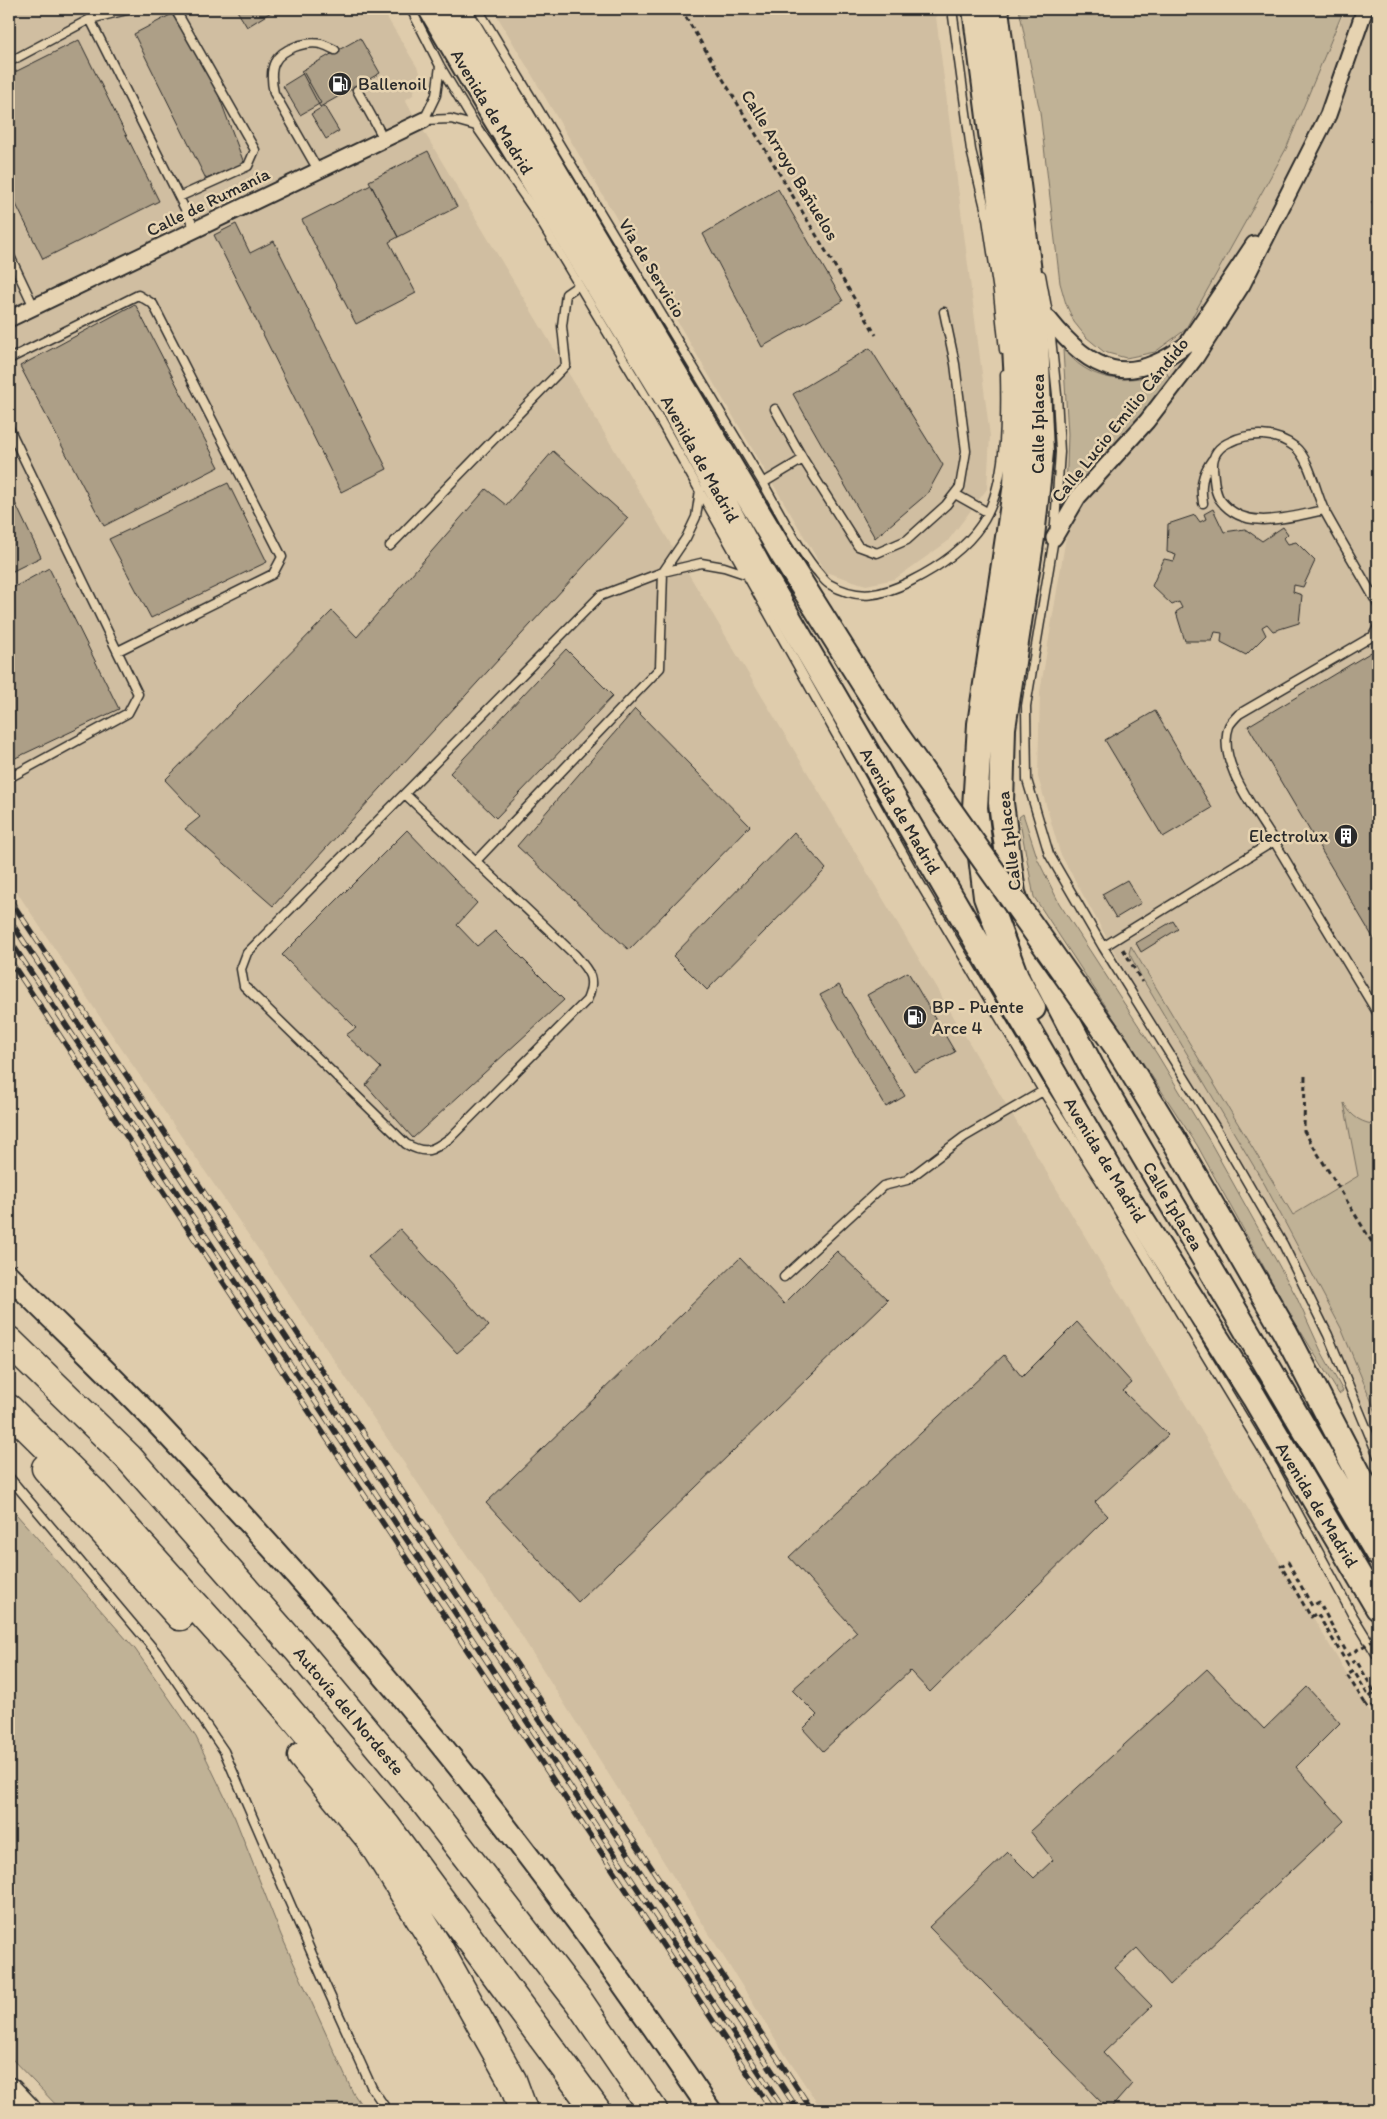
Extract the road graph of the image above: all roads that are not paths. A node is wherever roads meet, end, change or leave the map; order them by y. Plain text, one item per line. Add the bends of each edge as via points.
1 (131, 9) edge
2 (175, 9) edge
3 (411, 9) edge
4 (431, 9) edge
5 (458, 9) edge
6 (478, 9) edge
7 (952, 9) edge
8 (975, 9) edge
9 (996, 9) edge
10 (1365, 9) edge
11 (90, 19) junction
12 (335, 50) dead end
13 (9, 62) edge
14 (440, 66) junction
15 (356, 90) dead end
16 (424, 120) junction
17 (476, 126) junction
18 (384, 139) junction
19 (1014, 144) junction
20 (318, 170) junction
21 (1288, 193) junction
22 (178, 197) junction
23 (195, 229) junction
24 (1035, 248) dead end
25 (9, 254) edge
26 (1039, 267) dead end
27 (578, 285) junction
28 (34, 307) junction
29 (944, 312) dead end
30 (9, 319) edge
31 (1050, 319) junction
32 (1005, 358) dead end
33 (9, 359) edge
34 (1005, 367) dead end
35 (775, 409) dead end
36 (9, 428) edge
37 (803, 458) junction
38 (1212, 460) junction
39 (763, 483) junction
40 (700, 490) junction
41 (955, 494) junction
42 (1203, 503) dead end
43 (1325, 510) junction
44 (987, 512) junction
45 (1054, 538) junction
46 (390, 546) dead end
47 (663, 572) junction
48 (748, 575) junction
49 (1378, 605) edge
50 (1378, 627) edge
51 (118, 651) junction
52 (9, 778) edge
53 (405, 794) junction
54 (1274, 841) junction
55 (476, 861) junction
56 (1102, 946) junction
57 (1378, 1014) edge
58 (1043, 1091) junction
59 (9, 1276) edge
60 (784, 1277) dead end
61 (1285, 1332) junction
62 (9, 1341) edge
63 (1254, 1397) junction
64 (9, 1409) edge
65 (9, 1426) edge
66 (1378, 1456) edge
67 (9, 1476) edge
68 (1378, 1476) edge
69 (1378, 1512) edge
70 (1378, 1554) edge
71 (1378, 1608) edge
72 (1378, 1657) edge
73 (9, 2092) edge
74 (26, 2110) edge
75 (388, 2110) edge
76 (523, 2110) edge
77 (596, 2110) edge
78 (653, 2110) edge
79 (710, 2110) edge

1 - 11 lane
2 - 22 lane via 255,150 248,166
3 - 14 lane
4 - 63 main road, Avenida de Madrid via 674,410 758,567 1113,1175
5 - 61 main road, Avenida de Madrid, bridge via 783,555 895,733 1117,1047
6 - 39 lane, Vía de Servicio
7 - 32 lane via 971,150 998,292
8 - 63 main road, Calle Iplacea via 1012,294 1019,418 1016,484 980,724 975,808 986,897 1016,977
9 - 19 main road, Calle Iplacea
10 - 21 street, Calle Lucio Emilio Cándido via 1328,115
11 - 13 lane
11 - 22 lane
12 - 20 lane via 321,44 300,45 283,53 275,62 272,80 274,93
14 - 16 lane via 436,95
14 - 17 lane
15 - 18 lane
16 - 17 lane, Calle de Rumanía via 451,118
16 - 18 street, Calle de Rumanía
17 - 27 lane via 532,207
18 - 20 street, Calle de Rumanía
19 - 24 lane
19 - 70 main road, Calle Iplacea via 1035,320 1041,452 1032,537 1003,728 1001,803 1014,893 1041,970 1091,1066
20 - 23 street, Calle de Rumanía
21 - 31 street, Calle Lucio Emilio Cándido via 1187,344 1172,355 1148,367 1121,371 1095,363 1068,342
21 - 45 street, Calle Lucio Emilio Cándido via 1242,285 1196,357 1147,421 1078,497
22 - 23 lane
23 - 28 street, Calle de Rumanía
25 - 28 lane
26 - 31 lane
27 - 40 lane
27 - 46 lane via 566,294 562,326 566,365
28 - 30 street, Calle de Rumanía
29 - 41 lane via 955,364 966,451 960,487
31 - 45 lane via 1060,452
33 - 51 lane via 138,295 153,304 282,557 273,574
34 - 44 lane, Vía de Servicio via 1004,452
35 - 37 lane
36 - 51 lane
37 - 39 lane
37 - 41 lane via 858,546 877,553 907,540
38 - 42 lane via 1202,480
38 - 43 lane via 1220,500 1248,519 1264,521
38 - 43 lane via 1215,452 1241,436 1255,434 1276,438 1295,447 1303,458
39 - 44 lane, Vía de Servicio via 797,545 827,583 860,596 888,592 933,570 962,546 981,525
40 - 47 lane via 696,517
40 - 48 lane
41 - 44 lane
43 - 49 lane
45 - 56 lane via 1026,706 1028,780 1049,854
47 - 48 lane via 701,563
47 - 53 lane via 600,596
47 - 55 lane via 660,668
48 - 58 lane via 915,875
50 - 54 lane via 1373,636 1239,714 1229,725 1227,758
51 - 52 lane via 138,694 128,713
53 - 55 lane
53 - 55 lane via 247,953 241,969 244,986 406,1144 420,1151 434,1149 450,1138 587,1000 593,986 588,970 575,955
54 - 56 lane
54 - 57 lane
56 - 66 lane via 1217,1130 1283,1244 1328,1335
58 - 60 lane via 964,1137 907,1180 883,1186
58 - 72 lane via 1273,1467
59 - 79 street via 152,1419 334,1618 460,1769 575,1918
61 - 68 main road
61 - 69 main road, Avenida de Madrid
62 - 78 highway, Autovía del Nordeste via 128,1458 300,1651 420,1796 580,2003
63 - 71 main road, Avenida de Madrid
64 - 77 highway via 93,1492 268,1686 386,1826
65 - 76 highway via 254,1698 370,1839 439,1949 512,2080
67 - 75 lane via 157,1653 224,1751 324,1984 372,2088
73 - 74 highway

